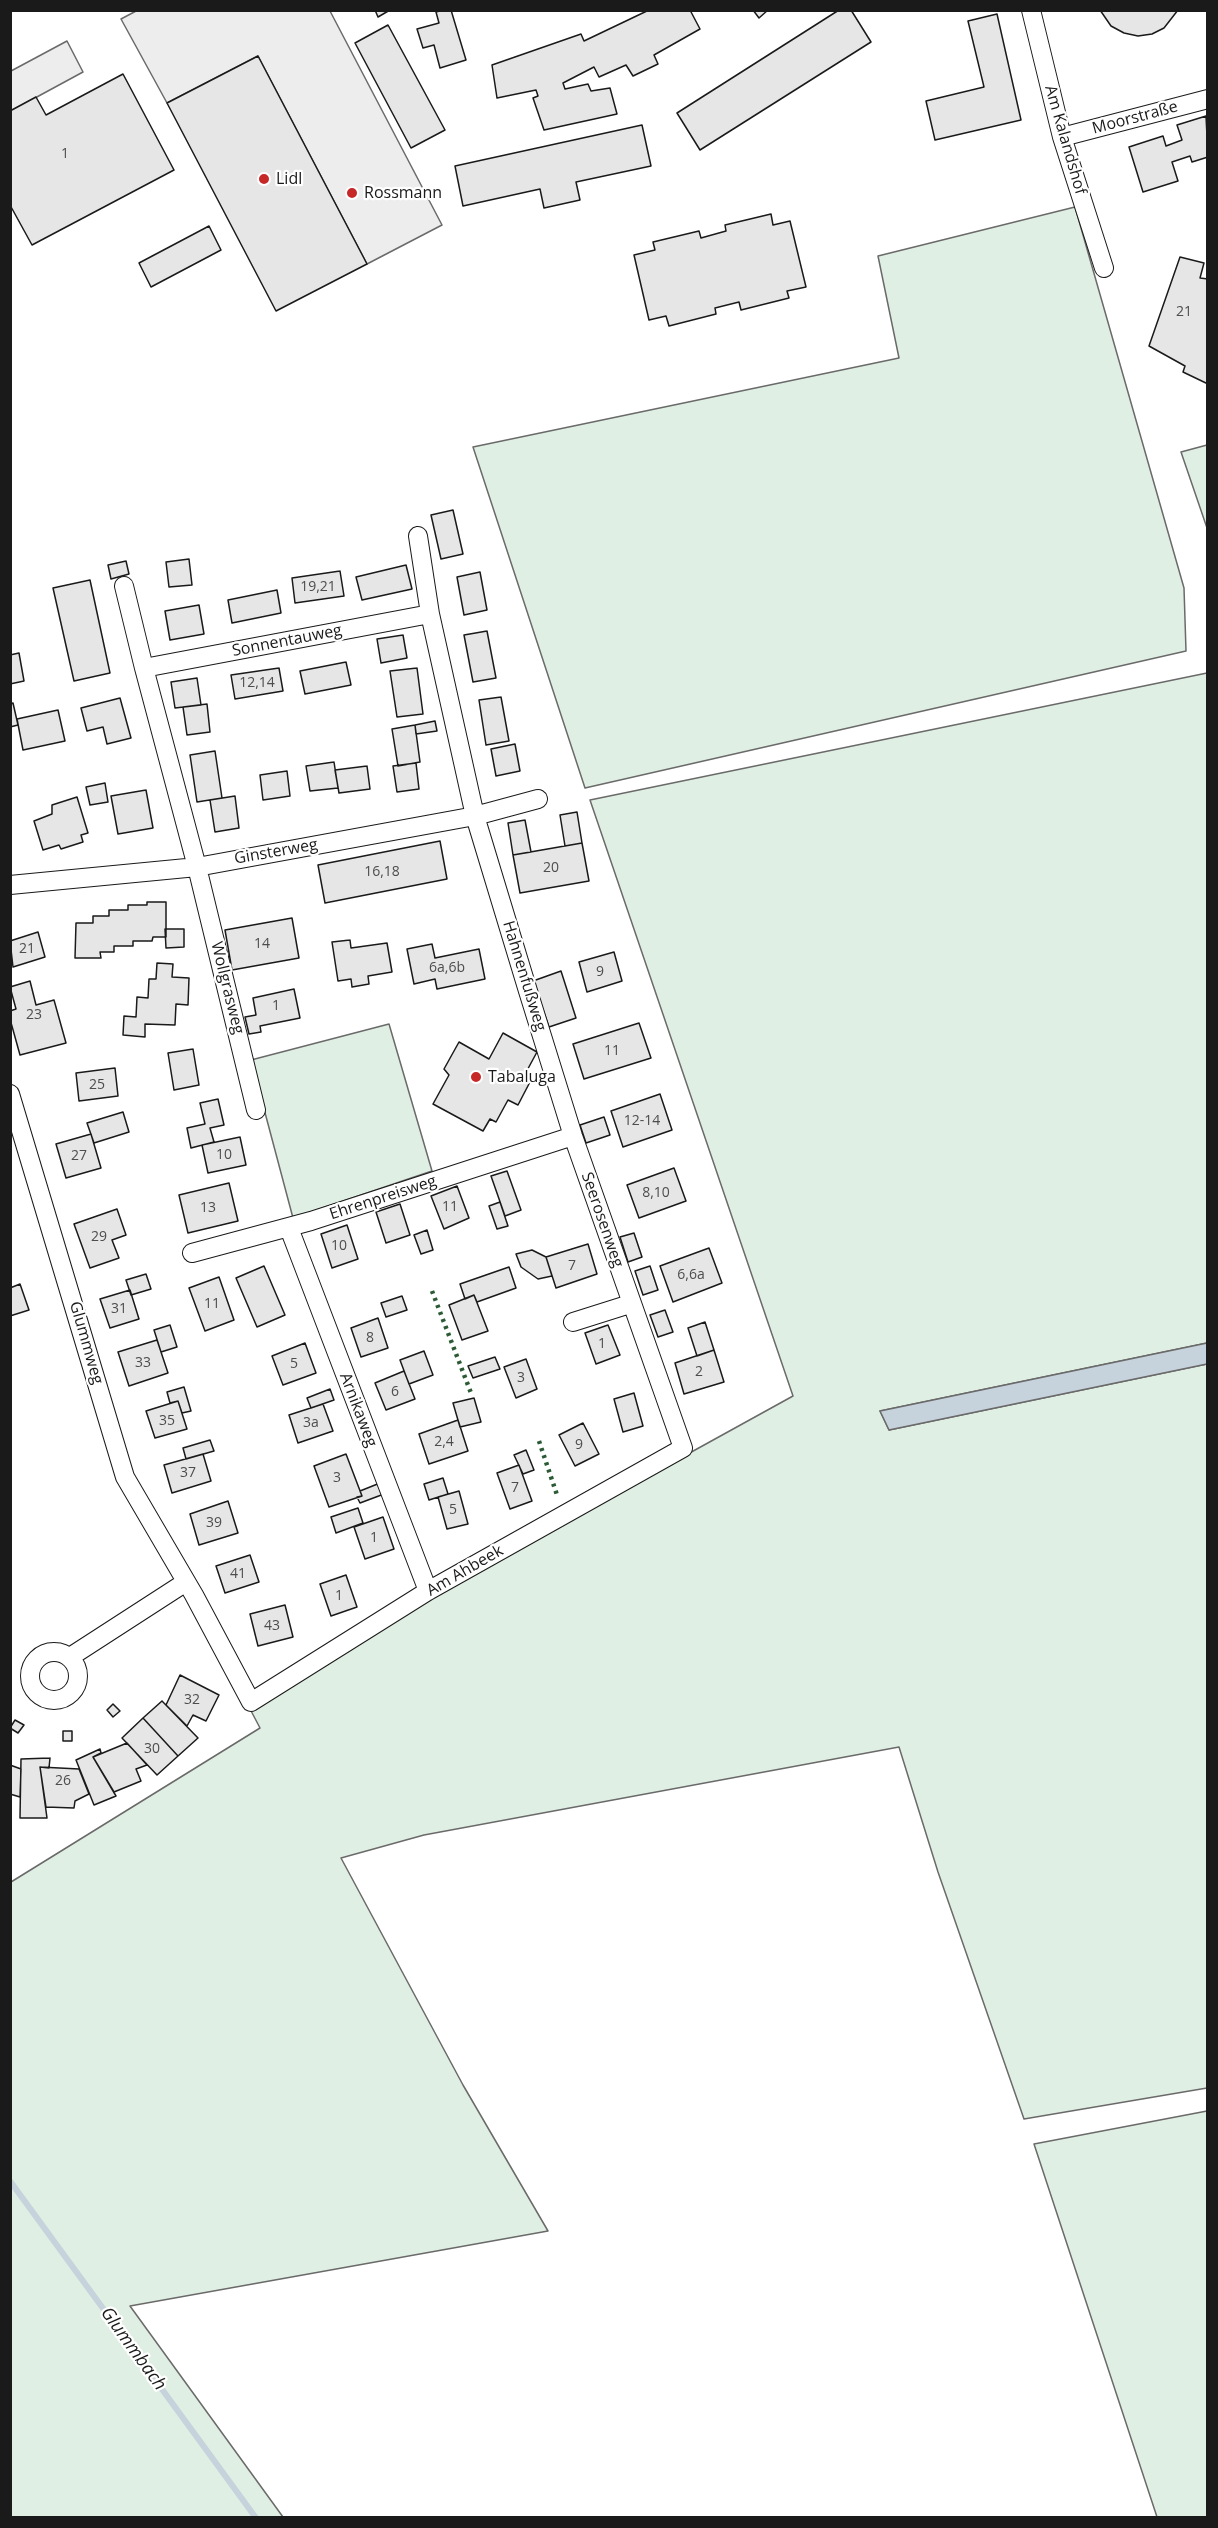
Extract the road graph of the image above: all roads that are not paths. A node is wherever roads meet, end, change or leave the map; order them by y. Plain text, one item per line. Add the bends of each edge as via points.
1 (1031, 10) edge
2 (1208, 99) edge
3 (1062, 137) junction
4 (1104, 267) dead end
5 (418, 536) dead end
6 (124, 586) dead end
7 (430, 614) junction
8 (144, 668) junction
9 (538, 799) dead end
10 (475, 816) junction
11 (197, 867) junction
12 (10, 885) edge
13 (10, 1094) edge
14 (256, 1110) dead end
15 (16, 1133) edge
16 (573, 1136) junction
17 (289, 1228) junction
18 (192, 1253) dead end
19 (630, 1304) junction
20 (573, 1322) dead end
21 (683, 1448) joint
22 (186, 1582) junction
23 (428, 1592) junction
24 (70, 1657) dead end
25 (251, 1702) joint

1 - 3 street, Am Kalandshof
2 - 3 street, Moorstraße
3 - 4 street, Am Kalandshof
5 - 7 street
6 - 8 street
7 - 8 street, Sonnentauweg
7 - 10 street
8 - 11 street
9 - 10 street, Ginsterweg
10 - 11 street, Ginsterweg
10 - 16 street, Hahnenfußweg
11 - 12 street, Ginsterweg
11 - 14 street, Wollgrasweg
13 - 15 street, Glummweg
15 - 22 street, Glummweg via 125,1477
16 - 17 street, Ehrenpreisweg
16 - 19 street, Seerosenweg
17 - 18 street, Ehrenpreisweg
17 - 23 street, Arnikaweg
19 - 20 street
19 - 21 street, Seerosenweg
21 - 23 street, Am Ahbeek
22 - 24 street
22 - 25 street, Glummweg
23 - 25 street, Am Ahbeek

